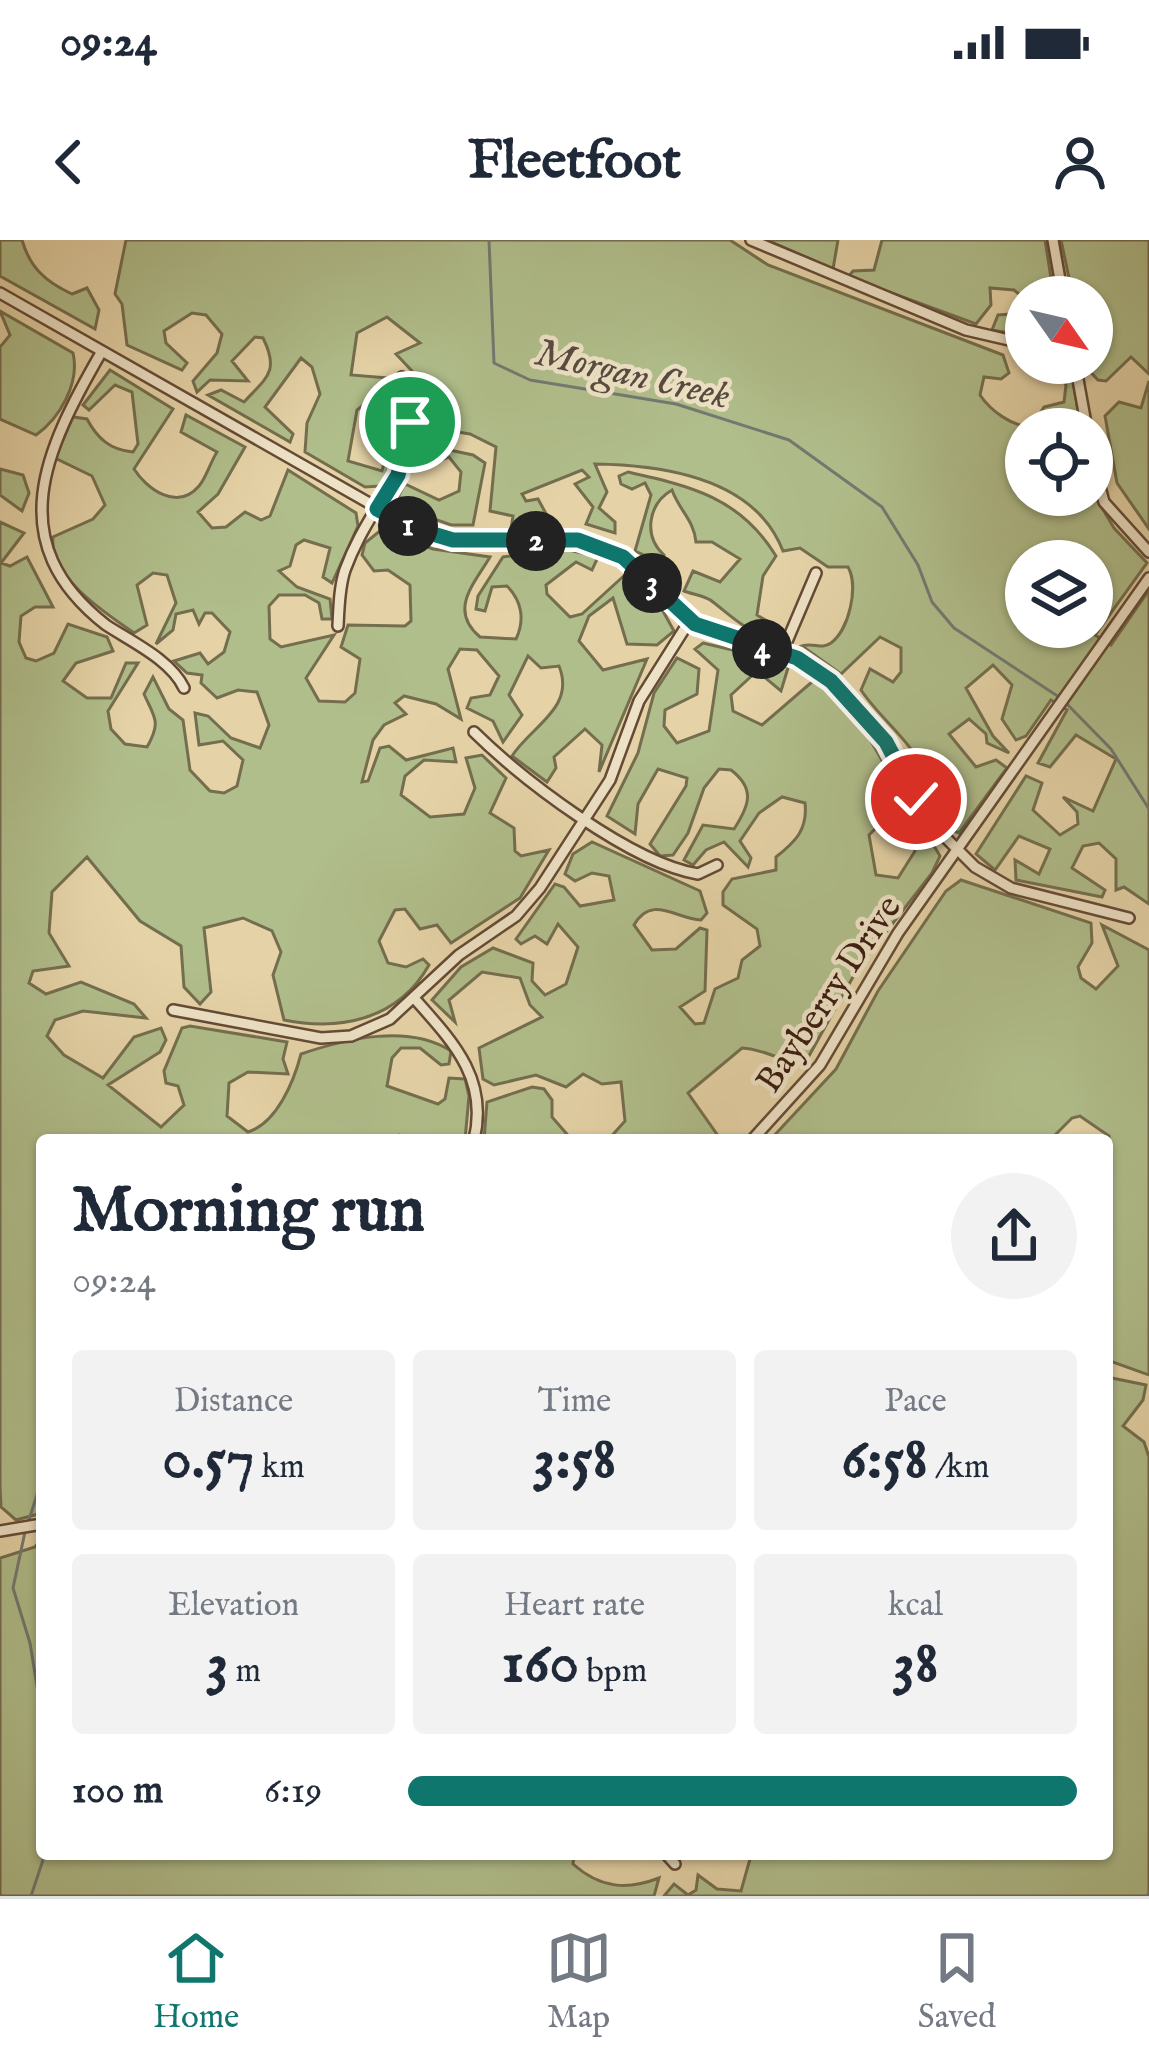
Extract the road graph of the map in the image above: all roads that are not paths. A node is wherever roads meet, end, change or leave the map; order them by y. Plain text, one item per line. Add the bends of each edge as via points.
1 (751, 240) edge
2 (1053, 240) edge
3 (1059, 276) edge
4 (0, 293) edge
5 (1005, 339) edge
6 (102, 351) junction
7 (402, 377) dead end
8 (377, 509) junction
9 (1113, 512) edge
10 (1149, 552) edge
11 (816, 573) dead end
12 (1149, 578) edge
13 (690, 620) junction
14 (338, 626) dead end
15 (782, 653) junction
16 (184, 688) dead end
17 (473, 733) dead end
18 (586, 818) junction
19 (957, 852) junction
20 (717, 865) dead end
21 (1129, 918) dead end
22 (414, 998) junction
23 (173, 1010) dead end
24 (475, 1134) edge
25 (757, 1134) edge
26 (36, 1525) edge
27 (0, 1531) edge
28 (671, 1860) edge
29 (675, 1864) dead end

1 - 5 street
2 - 3 street
4 - 6 street
6 - 8 street
6 - 16 street via 41,464 41,545 75,599
7 - 8 street via 406,451
8 - 13 street via 453,540 564,539 604,547 633,563
8 - 14 street via 343,576
9 - 10 street
11 - 15 street
12 - 19 street, Bayberry Drive
13 - 15 street
13 - 18 street via 648,685 617,767
15 - 19 street via 831,681 867,717 927,819
17 - 18 street
18 - 20 street via 666,867 698,874
18 - 22 street via 524,909
19 - 21 street via 1011,888
19 - 25 street, Bayberry Drive via 898,932 820,1065
22 - 23 street via 378,1026 337,1038
22 - 24 street via 468,1065
26 - 27 street
28 - 29 street

